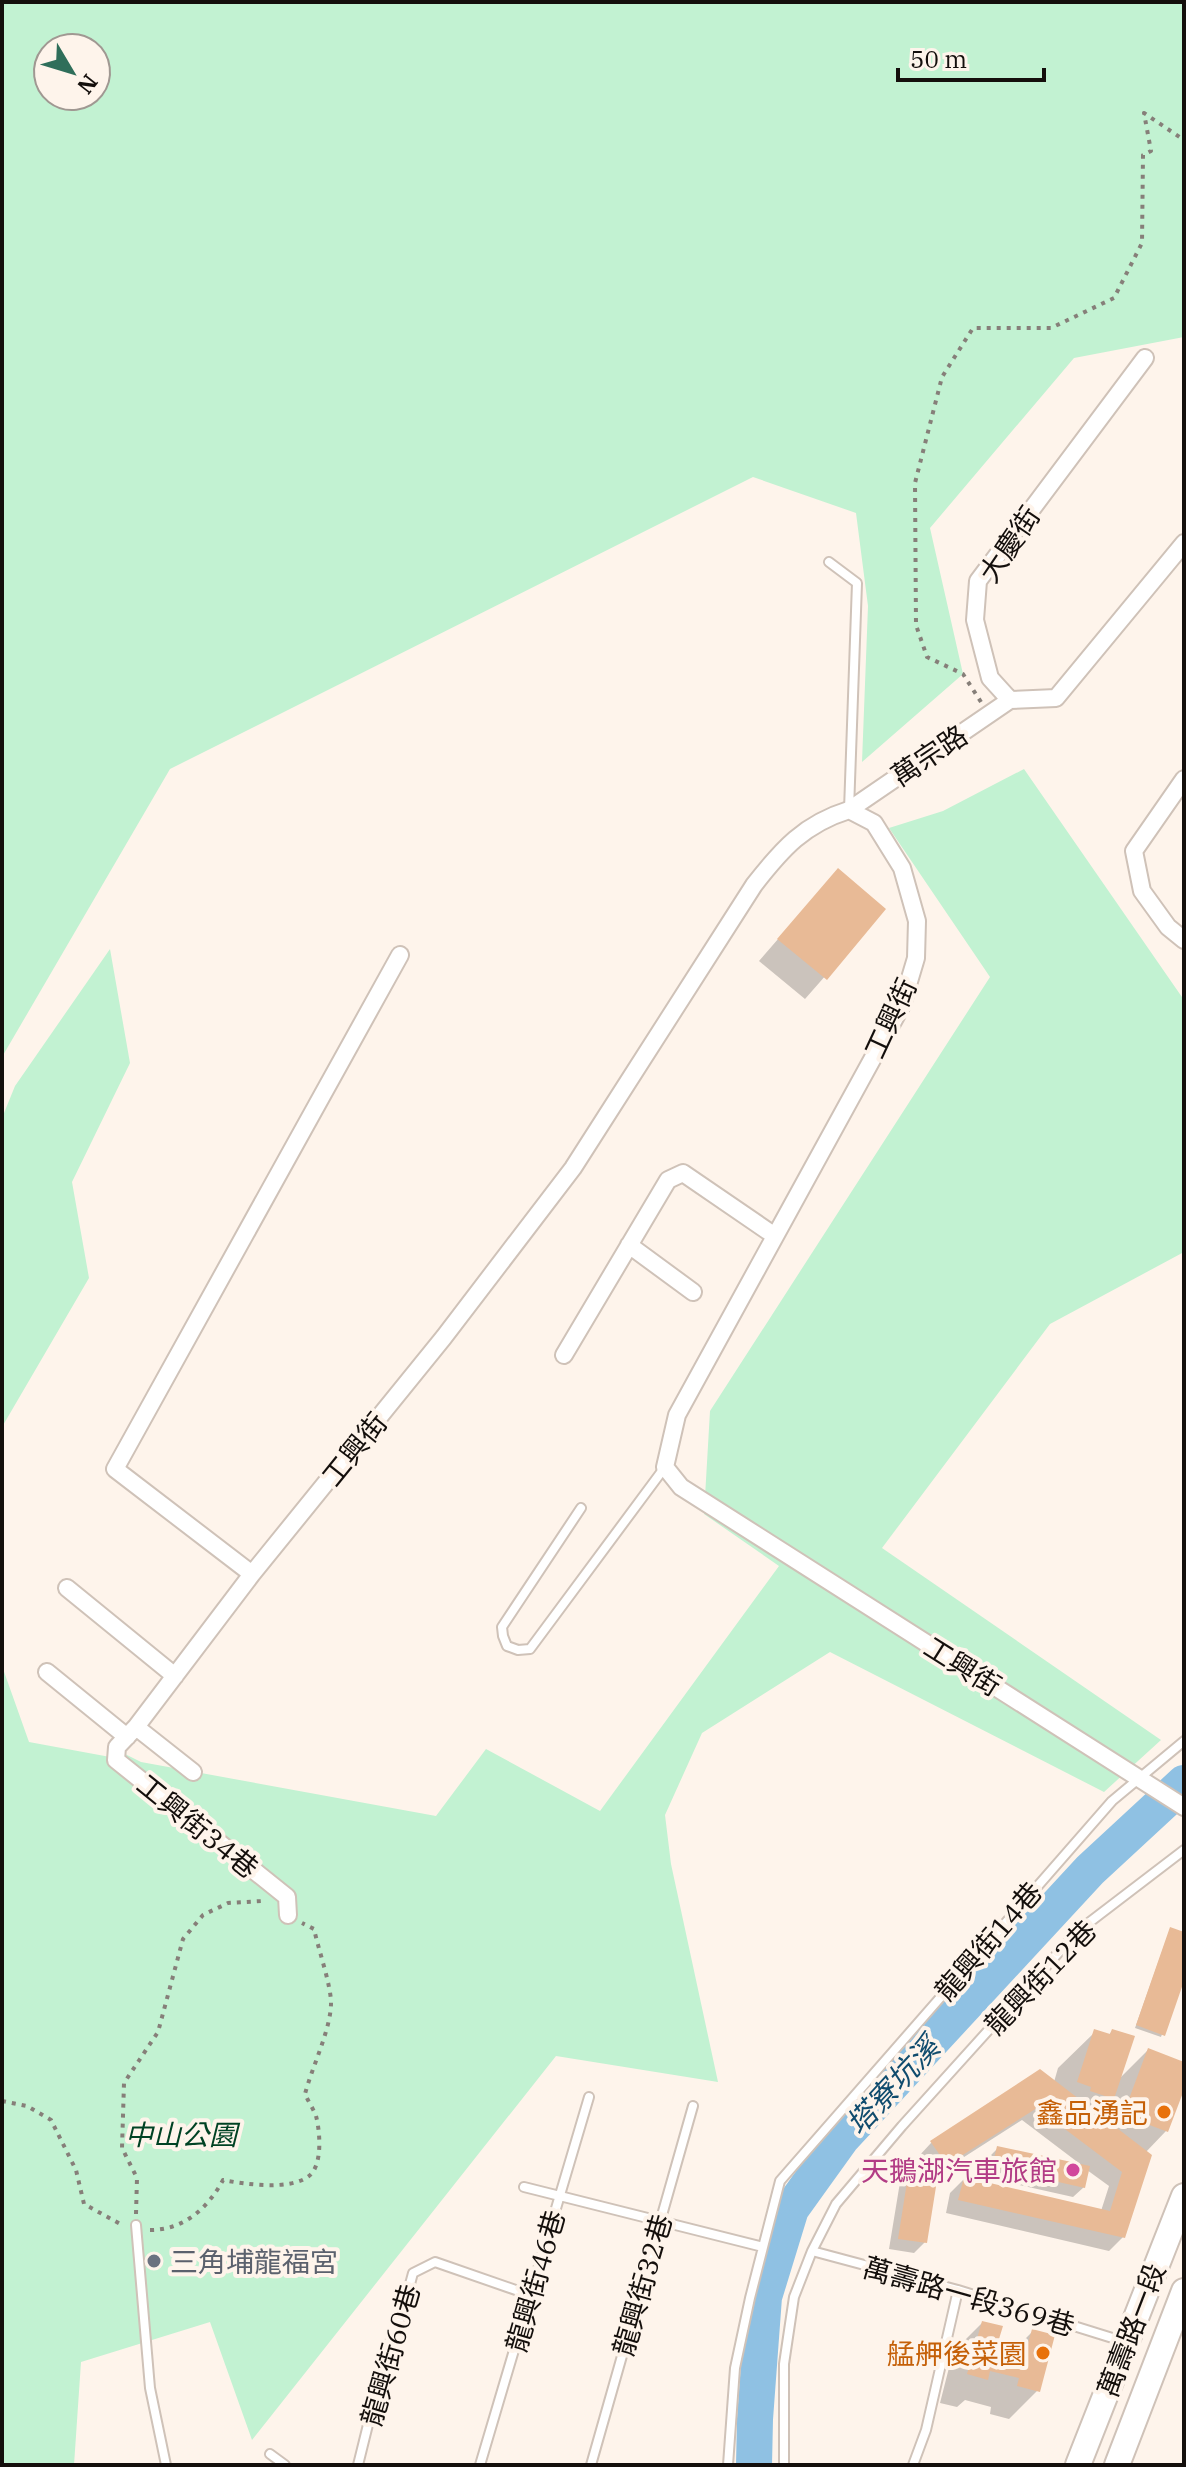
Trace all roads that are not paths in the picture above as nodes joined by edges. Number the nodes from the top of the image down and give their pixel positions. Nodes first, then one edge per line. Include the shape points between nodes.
1 (1145, 358) dead end
2 (1184, 543) edge
3 (829, 562) dead end
4 (1010, 700) junction
5 (1184, 779) edge
6 (849, 810) junction
7 (1184, 940) edge
8 (400, 955) dead end
9 (775, 1236) junction
10 (629, 1245) junction
11 (693, 1292) dead end
12 (564, 1355) dead end
13 (665, 1467) junction
14 (581, 1508) dead end
15 (252, 1574) junction
16 (67, 1588) dead end
17 (47, 1672) dead end
18 (175, 1676) junction
19 (132, 1732) junction
20 (1184, 1741) edge
21 (193, 1772) dead end
22 (1139, 1778) junction
23 (1184, 1807) edge
24 (1184, 1850) edge
25 (288, 1915) road end
26 (589, 2097) dead end
27 (693, 2106) dead end
28 (524, 2187) dead end
29 (560, 2196) junction
30 (1184, 2196) edge
31 (660, 2221) junction
32 (136, 2228) road end
33 (763, 2247) junction
34 (812, 2251) junction
35 (958, 2290) junction
36 (1184, 2291) edge
37 (530, 2295) junction
38 (1126, 2342) junction
39 (270, 2454) dead end
40 (166, 2465) edge
41 (285, 2465) edge
42 (358, 2465) edge
43 (480, 2465) edge
44 (591, 2465) edge
45 (728, 2465) edge
46 (784, 2465) edge
47 (913, 2465) edge
48 (1078, 2465) edge
49 (1117, 2465) edge

1 - 4 street, 大慶街 via 978,581 975,620 990,678
2 - 4 street via 1056,698
3 - 6 lane via 857,583
4 - 6 street, 萬宗路
5 - 7 street via 1134,851 1142,891
6 - 9 street, 工興街 via 874,823 902,868 917,921 916,958 902,1005
6 - 15 street, 工興街 via 821,819 783,848 754,885 573,1168
8 - 15 street via 115,1469
9 - 10 street via 683,1173 668,1180
9 - 13 street, 工興街 via 677,1415
10 - 11 street
10 - 12 street
13 - 14 lane via 530,1649 507,1646 502,1627
13 - 22 street, 工興街 via 681,1487
15 - 18 street, 工興街
16 - 18 street
17 - 19 street
18 - 19 street, 工興街
19 - 21 street
19 - 25 street, 工興街34巷 via 117,1747 116,1760 287,1897
20 - 22 lane, 龍興街14巷
22 - 23 street, 工興街
22 - 33 lane, 龍興街14巷 via 1101,1813 780,2181
24 - 34 lane, 龍興街12巷 via 1078,1931 836,2204
26 - 29 lane, 龍興街46巷
27 - 31 lane, 龍興街32巷
28 - 29 lane
29 - 31 lane
29 - 37 lane, 龍興街46巷
30 - 38 main road, 萬壽路一段
31 - 33 lane
31 - 44 lane, 龍興街32巷
32 - 40 lane via 150,2388
33 - 45 lane, 龍興街14巷 via 735,2368
34 - 35 lane, 萬壽路一段369巷
34 - 46 lane, 龍興街12巷 via 794,2297 784,2364
35 - 38 lane, 萬壽路一段369巷
35 - 47 lane
36 - 49 main road, 萬壽路一段
37 - 42 lane, 龍興街60巷 via 435,2262 413,2273 386,2352
37 - 43 lane, 龍興街46巷
38 - 48 main road, 萬壽路一段
39 - 41 lane

